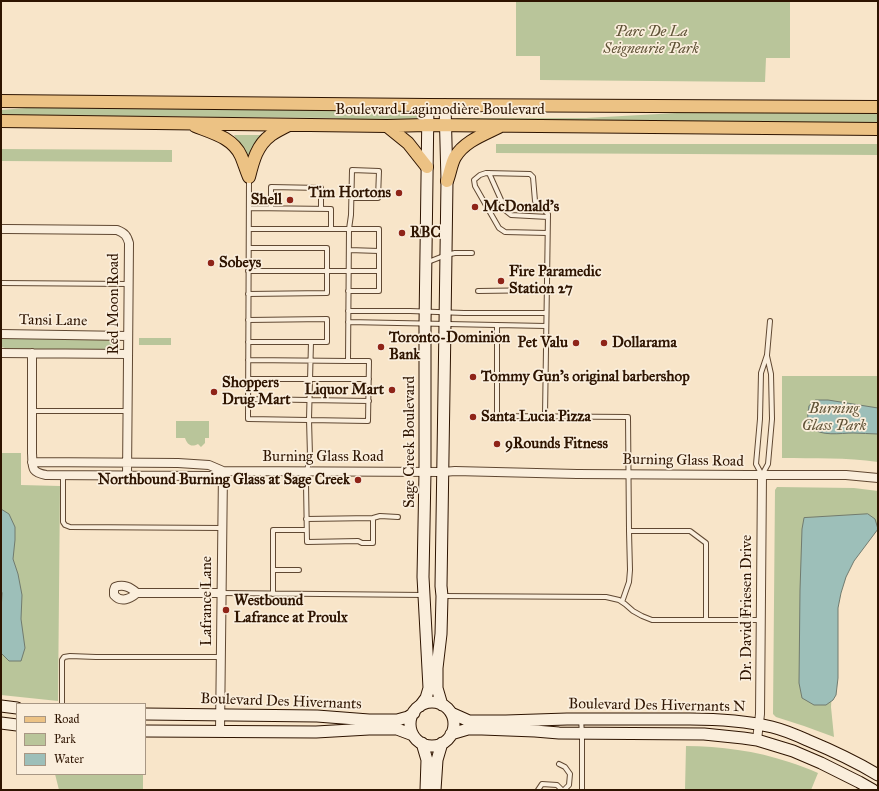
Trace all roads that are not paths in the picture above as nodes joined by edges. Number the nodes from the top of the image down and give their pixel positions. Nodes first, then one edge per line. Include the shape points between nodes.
1 (1, 101) edge
2 (428, 105) junction
3 (445, 105) junction
4 (878, 107) edge
5 (1, 121) edge
6 (189, 123) junction
7 (290, 124) junction
8 (427, 125) junction
9 (387, 126) junction
10 (445, 126) junction
11 (502, 126) junction
12 (878, 129) edge
13 (427, 167) junction
14 (489, 173) junction
15 (249, 177) junction
16 (447, 181) junction
17 (352, 198) junction
18 (249, 208) junction
19 (271, 208) junction
20 (321, 208) junction
21 (548, 217) junction
22 (1, 229) edge
23 (330, 229) junction
24 (349, 229) junction
25 (249, 230) junction
26 (547, 232) junction
27 (249, 248) junction
28 (349, 250) junction
29 (379, 251) junction
30 (472, 253) dead end
31 (446, 255) junction
32 (426, 263) junction
33 (248, 271) junction
34 (327, 271) junction
35 (348, 272) junction
36 (379, 272) junction
37 (1, 283) edge
38 (129, 284) junction
39 (546, 290) junction
40 (348, 291) junction
41 (478, 291) dead end
42 (248, 294) junction
43 (348, 311) junction
44 (426, 312) junction
45 (446, 312) junction
46 (546, 313) junction
47 (248, 320) junction
48 (770, 321) dead end
49 (348, 322) junction
50 (425, 324) junction
51 (446, 324) junction
52 (497, 325) junction
53 (546, 326) junction
54 (1, 334) edge
55 (128, 336) junction
56 (248, 342) junction
57 (311, 342) junction
58 (1, 353) edge
59 (32, 353) junction
60 (128, 354) junction
61 (767, 356) junction
62 (248, 360) junction
63 (310, 360) junction
64 (348, 360) junction
65 (248, 379) junction
66 (310, 379) junction
67 (369, 380) junction
68 (248, 399) junction
69 (309, 400) junction
70 (368, 401) junction
71 (32, 411) junction
72 (128, 411) junction
73 (545, 416) junction
74 (309, 420) junction
75 (32, 462) junction
76 (127, 462) junction
77 (223, 471) junction
78 (307, 471) junction
79 (425, 472) junction
80 (443, 472) junction
81 (630, 474) junction
82 (63, 475) junction
83 (762, 475) junction
84 (127, 476) junction
85 (878, 478) edge
86 (398, 517) dead end
87 (373, 518) junction
88 (306, 519) junction
89 (222, 528) junction
90 (306, 530) junction
91 (629, 531) junction
92 (273, 570) junction
93 (299, 570) dead end
94 (137, 593) dead end
95 (221, 593) junction
96 (273, 594) junction
97 (424, 594) junction
98 (442, 596) junction
99 (622, 602) junction
100 (706, 620) junction
101 (761, 620) junction
102 (221, 657) junction
103 (62, 703) edge
104 (442, 705) junction
105 (1, 706) edge
106 (16, 708) edge
107 (417, 709) junction
108 (451, 713) junction
109 (146, 714) edge
110 (221, 716) junction
111 (581, 719) junction
112 (1, 723) edge
113 (16, 725) edge
114 (758, 725) junction
115 (146, 731) edge
116 (220, 731) junction
117 (451, 734) junction
118 (582, 734) junction
119 (413, 735) junction
120 (757, 740) junction
121 (422, 743) junction
122 (442, 744) junction
123 (559, 764) dead end
124 (878, 775) edge
125 (874, 789) edge
126 (426, 790) edge
127 (435, 790) edge
128 (538, 790) edge
129 (563, 790) edge
130 (582, 790) edge

1 - 2 main road, Boulevard Lagimodière Boulevard
2 - 3 main road, Boulevard Lagimodière Boulevard
2 - 8 street, Sage Creek Boulevard
3 - 4 main road, Boulevard Lagimodière Boulevard
3 - 10 street
5 - 6 main road, Boulevard Lagimodière Boulevard
6 - 7 main road, Boulevard Lagimodière Boulevard
6 - 15 main road via 232,143 241,155
7 - 9 main road, Boulevard Lagimodière Boulevard
7 - 15 main road via 271,135 261,145
8 - 9 main road, Boulevard Lagimodière Boulevard
8 - 10 main road, Boulevard Lagimodière Boulevard
8 - 13 street, Sage Creek Boulevard
9 - 13 main road via 408,142
10 - 11 main road, Boulevard Lagimodière Boulevard
10 - 16 street
11 - 12 main road, Boulevard Lagimodière Boulevard
11 - 16 main road via 465,145 455,158
13 - 32 street, Sage Creek Boulevard
14 - 21 lane via 506,211 511,216
14 - 21 lane via 530,174 533,177 535,201
14 - 26 lane via 474,180 498,228 505,232
15 - 18 lane
16 - 31 street
17 - 17 lane via 352,170 379,171 378,198
17 - 24 lane
18 - 19 lane
18 - 25 lane
19 - 20 lane
19 - 20 lane via 271,187 321,188
20 - 23 lane via 331,209
21 - 26 lane
22 - 38 street, Red Moon Road via 124,232 129,243
23 - 24 lane
23 - 25 lane
24 - 28 lane
24 - 29 lane via 379,229
25 - 27 lane
26 - 39 lane
27 - 33 lane
27 - 34 lane via 327,248
28 - 29 lane
28 - 35 lane
29 - 36 lane
30 - 31 lane
31 - 32 lane
31 - 45 street
32 - 44 street, Sage Creek Boulevard
33 - 34 lane
33 - 42 lane
34 - 35 lane
34 - 42 lane via 327,293
35 - 36 lane
35 - 40 lane
36 - 40 lane via 379,291
37 - 38 lane
38 - 55 street, Red Moon Road
39 - 41 lane
39 - 46 lane
40 - 43 lane
42 - 47 lane
43 - 44 lane
43 - 49 lane
44 - 45 lane
44 - 50 street, Sage Creek Boulevard
45 - 46 lane
45 - 51 street
46 - 53 lane
47 - 56 lane
47 - 57 lane via 327,319 327,342
48 - 61 lane
49 - 50 lane
49 - 64 lane
50 - 51 lane
50 - 79 street, Sage Creek Boulevard
51 - 52 lane
51 - 80 street
52 - 53 lane
52 - 73 lane via 496,416
53 - 73 lane
54 - 55 street, Tansi Lane
55 - 60 street, Red Moon Road
56 - 57 lane
56 - 62 lane
57 - 63 lane
58 - 59 street
59 - 60 street
59 - 71 street
60 - 72 street, Red Moon Road
61 - 83 lane via 771,374 772,419 768,464
61 - 83 lane via 761,373 756,464
62 - 63 lane
62 - 65 lane
63 - 64 lane
63 - 66 lane
64 - 67 lane via 369,361
65 - 66 lane
65 - 68 lane
66 - 67 lane
66 - 69 lane
67 - 70 lane
68 - 69 lane
68 - 74 lane via 248,419
69 - 70 lane
69 - 74 lane
70 - 74 lane via 368,421
71 - 72 lane
71 - 75 street
72 - 76 street, Red Moon Road
73 - 81 lane via 628,417
74 - 78 lane via 310,456
75 - 76 street, Burning Glass Road
75 - 82 street, Burning Glass Road via 34,470 39,474
76 - 77 street, Burning Glass Road via 178,463 209,466
76 - 84 street, Red Moon Road
77 - 78 street, Burning Glass Road
77 - 84 street, Burning Glass Road via 212,476
77 - 89 street, Lafrance Lane
78 - 79 street, Burning Glass Road
78 - 88 lane
79 - 80 street, Burning Glass Road
79 - 97 street, Sage Creek Boulevard
80 - 81 street, Burning Glass Road
80 - 98 street
81 - 83 street, Burning Glass Road
81 - 91 lane
82 - 84 street, Burning Glass Road
82 - 89 lane via 63,522 70,527
83 - 85 street, Burning Glass Road via 846,475
83 - 101 street, Dr. David Friesen Drive
86 - 87 lane
87 - 88 lane
87 - 90 lane via 373,543 307,542
88 - 90 lane
89 - 95 street, Lafrance Lane
90 - 92 lane via 273,530
91 - 99 lane via 629,582
91 - 100 lane via 690,531 706,543
92 - 93 lane
92 - 96 lane
94 - 95 street
95 - 96 lane
95 - 102 street, Lafrance Lane
96 - 97 lane
97 - 107 street, Sage Creek Boulevard via 429,688 426,698
98 - 99 lane via 606,597
98 - 104 street via 437,688
99 - 100 lane via 633,611 652,620
100 - 101 lane
101 - 114 street, Dr. David Friesen Drive
102 - 103 lane via 64,657
102 - 110 street, Lafrance Lane
104 - 107 street via 433,702
104 - 108 street
105 - 106 street
107 - 110 street, Boulevard Des Hivernants via 408,717 397,720 317,716
107 - 119 street via 412,717
108 - 111 street, Boulevard Des Hivernants N via 468,721
108 - 117 street via 454,726
109 - 110 street, Boulevard Des Hivernants
110 - 116 street, Lafrance Lane
111 - 114 street, Boulevard Des Hivernants N via 708,719
111 - 118 lane
112 - 113 street
114 - 120 street, Dr. David Friesen Drive
114 - 124 street, Boulevard Des Hivernants N via 798,736
115 - 116 street, Boulevard Des Hivernants
116 - 119 street, Boulevard Des Hivernants via 316,732 397,729
117 - 118 street, Boulevard Des Hivernants N via 468,729
117 - 122 street
118 - 120 street, Boulevard Des Hivernants N via 704,734
118 - 130 lane
119 - 121 street
120 - 125 street, Boulevard Des Hivernants N via 793,751
121 - 122 street via 430,746
121 - 126 street via 427,760
122 - 127 street via 437,760
123 - 129 lane via 570,774 569,784
128 - 129 lane via 542,784 557,785

